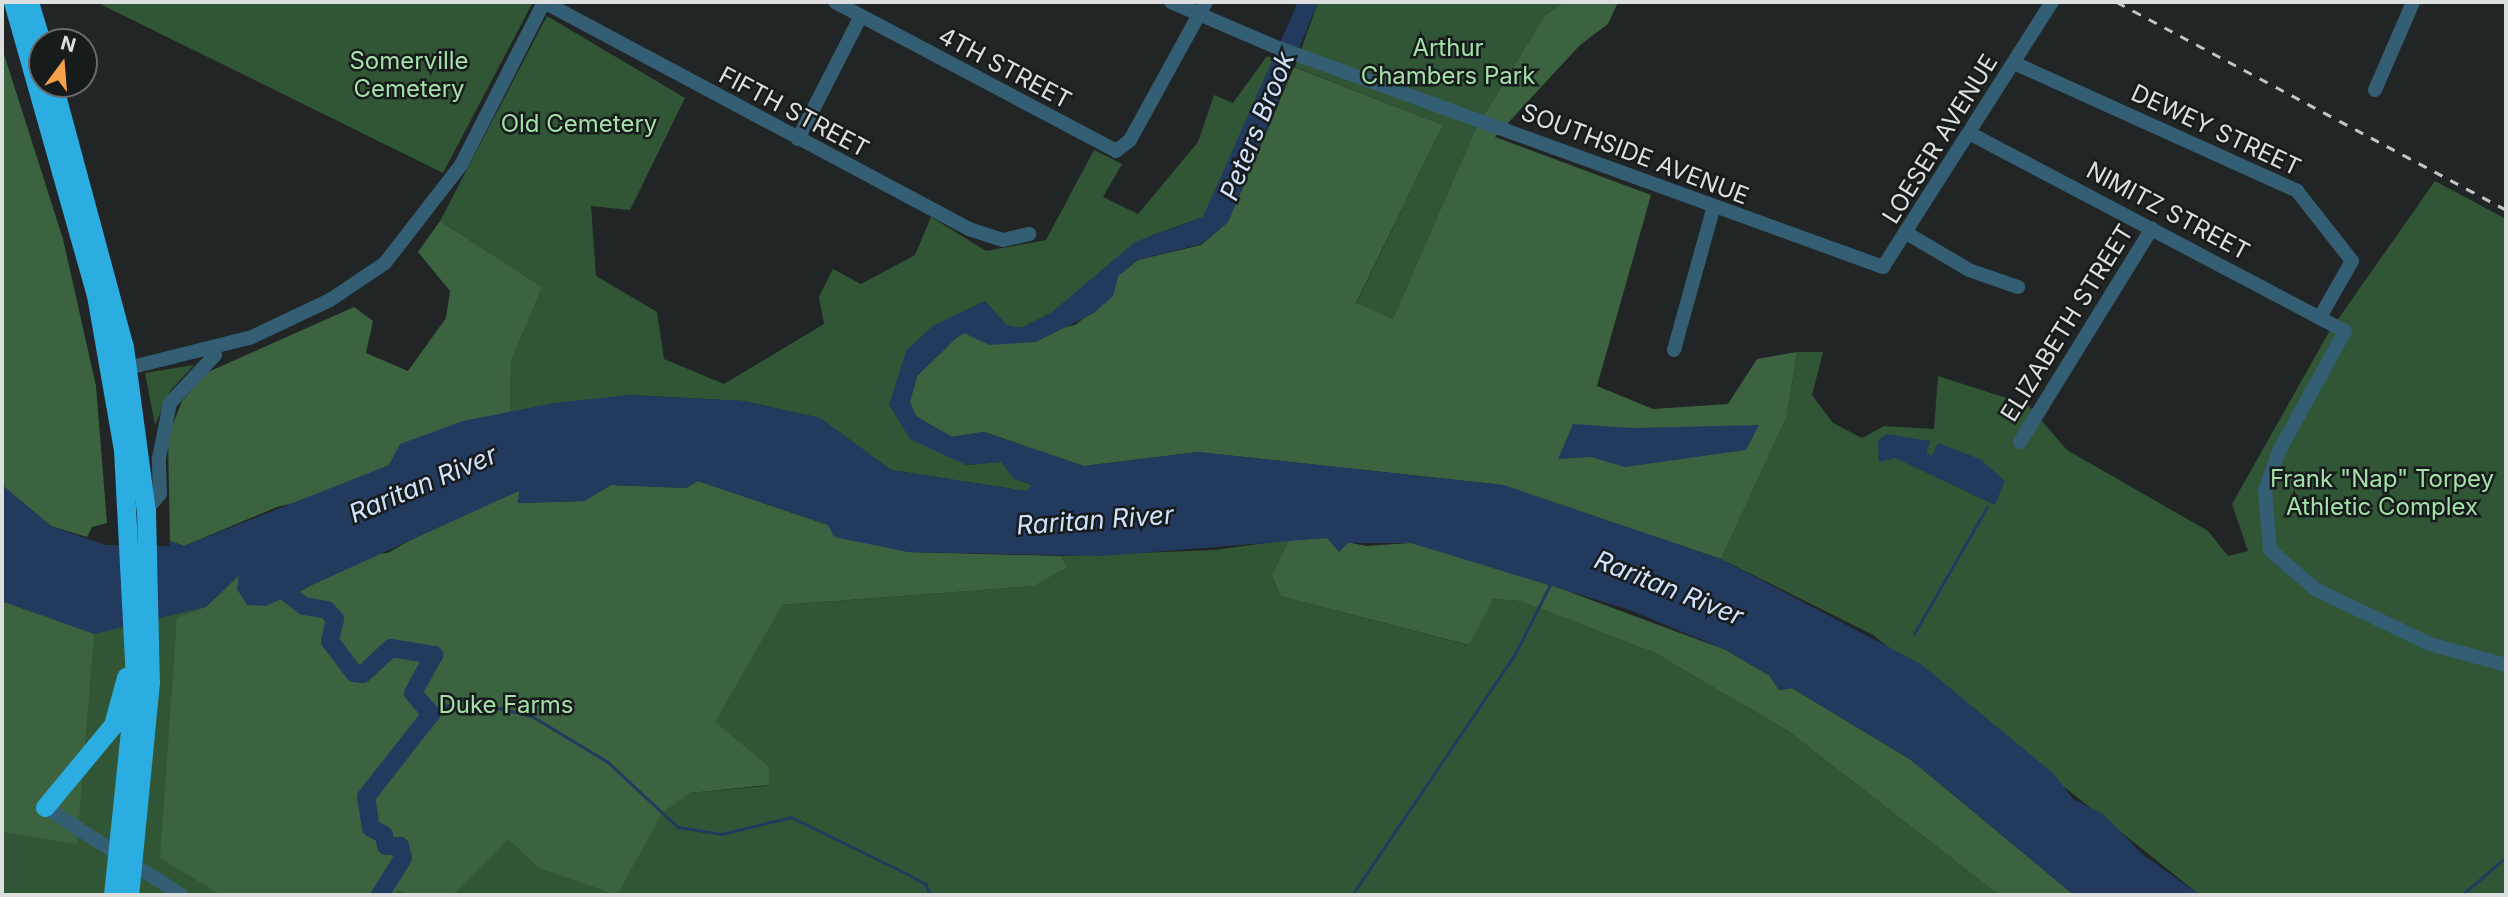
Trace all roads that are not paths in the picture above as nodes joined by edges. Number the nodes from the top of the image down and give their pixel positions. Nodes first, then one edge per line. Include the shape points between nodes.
1 (13, 2) edge
2 (29, 2) edge
3 (544, 2) edge
4 (835, 2) edge
5 (1171, 2) edge
6 (1206, 2) edge
7 (2052, 2) edge
8 (2413, 2) edge
9 (861, 16) junction
10 (1198, 16) junction
11 (37, 28) edge
12 (2014, 63) junction
13 (2375, 90) dead end
14 (56, 98) edge
15 (1969, 133) junction
16 (798, 139) junction
17 (1713, 209) junction
18 (2152, 228) junction
19 (1029, 234) dead end
20 (1908, 234) junction
21 (1848, 258) joint
22 (2018, 287) dead end
23 (2320, 317) junction
24 (224, 348) junction
25 (1674, 350) dead end
26 (120, 370) junction
27 (2020, 442) dead end
28 (138, 511) junction
29 (2506, 665) edge
30 (137, 682) junction
31 (45, 807) joint
32 (127, 860) junction
33 (113, 895) edge
34 (129, 895) edge
35 (181, 895) edge

1 - 26 highway
2 - 11 highway
3 - 16 street, FIFTH STREET
3 - 24 street via 461,165 407,242 330,300
4 - 9 street, 4TH STREET
5 - 10 street, SOUTHSIDE AVENUE
6 - 10 street
7 - 12 street, LOESER AVENUE
8 - 13 street
9 - 10 street, 4TH STREET via 1116,151 1130,140
9 - 16 street
10 - 17 street, SOUTHSIDE AVENUE
12 - 15 street, LOESER AVENUE
12 - 23 street, DEWEY STREET via 2297,191 2352,261
14 - 26 highway
15 - 18 street, NIMITZ STREET
15 - 20 street, LOESER AVENUE
16 - 19 street, FIFTH STREET via 969,229 1003,240
17 - 21 street, SOUTHSIDE AVENUE
17 - 25 street
18 - 23 street, NIMITZ STREET
18 - 27 street, ELIZABETH STREET
20 - 21 street, LOESER AVENUE via 1882,267
20 - 22 street via 1969,270
23 - 29 street, NIMITZ STREET via 2345,331 2265,490 2270,550 2315,589 2430,644
24 - 26 street
24 - 28 street via 190,375 170,403 159,458 160,494
26 - 28 highway
28 - 30 highway
28 - 30 highway
30 - 31 highway via 113,725
30 - 32 highway
31 - 32 street
32 - 33 highway
32 - 34 highway
32 - 35 street

